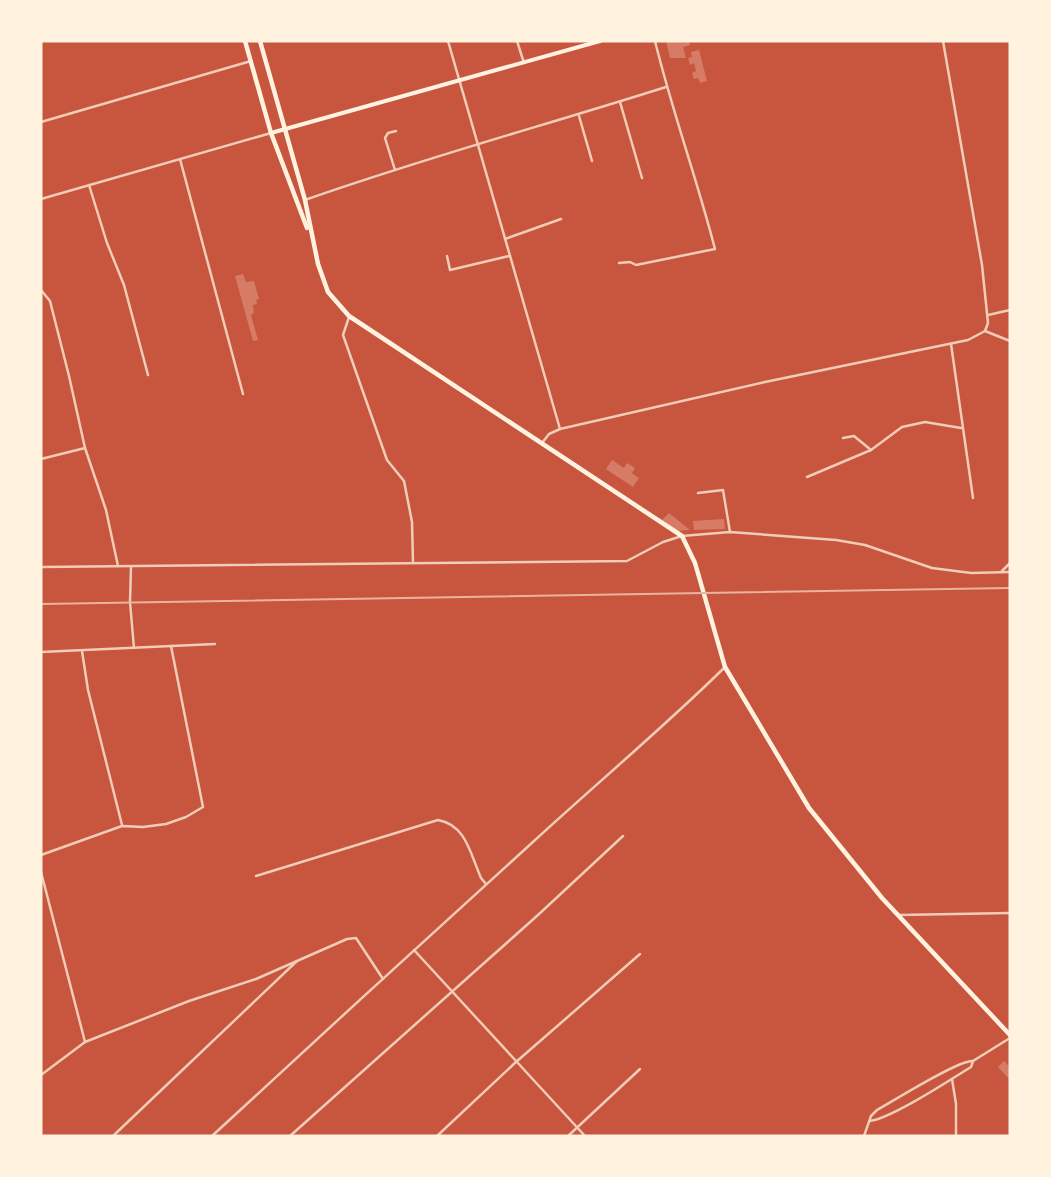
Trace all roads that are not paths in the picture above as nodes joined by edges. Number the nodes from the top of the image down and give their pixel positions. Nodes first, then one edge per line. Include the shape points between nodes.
1 (245, 41) edge
2 (260, 41) edge
3 (448, 41) edge
4 (517, 41) edge
5 (600, 41) edge
6 (655, 41) edge
7 (943, 41) edge
8 (584, 43) edge
9 (252, 61) junction
10 (524, 63) junction
11 (460, 81) junction
12 (666, 87) junction
13 (620, 102) junction
14 (578, 116) junction
15 (41, 122) edge
16 (286, 129) junction
17 (396, 131) dead end
18 (271, 133) junction
19 (478, 144) junction
20 (180, 160) junction
21 (592, 161) dead end
22 (394, 170) junction
23 (642, 178) dead end
24 (89, 185) junction
25 (41, 198) edge
26 (305, 200) junction
27 (561, 219) dead end
28 (311, 236) junction
29 (504, 239) junction
30 (448, 256) dead end
31 (509, 256) junction
32 (619, 263) dead end
33 (41, 290) edge
34 (1010, 310) edge
35 (988, 315) junction
36 (349, 316) junction
37 (985, 331) junction
38 (1010, 341) edge
39 (951, 344) junction
40 (148, 375) dead end
41 (243, 394) dead end
42 (961, 428) junction
43 (560, 429) junction
44 (843, 438) dead end
45 (542, 443) junction
46 (85, 448) junction
47 (871, 450) junction
48 (41, 459) edge
49 (807, 477) dead end
50 (698, 493) dead end
51 (972, 498) dead end
52 (730, 532) junction
53 (682, 536) junction
54 (413, 563) junction
55 (1010, 563) edge
56 (118, 566) junction
57 (131, 566) junction
58 (41, 567) edge
59 (1000, 572) junction
60 (1010, 572) edge
61 (215, 644) dead end
62 (171, 646) junction
63 (134, 648) junction
64 (82, 651) junction
65 (41, 652) edge
66 (725, 667) junction
67 (122, 826) junction
68 (623, 836) dead end
69 (41, 855) edge
70 (41, 872) edge
71 (256, 876) dead end
72 (486, 884) junction
73 (1010, 913) edge
74 (898, 915) junction
75 (414, 950) junction
76 (640, 954) dead end
77 (300, 958) junction
78 (382, 979) junction
79 (451, 991) junction
80 (1010, 1036) edge
81 (85, 1042) junction
82 (973, 1061) junction
83 (516, 1062) junction
84 (640, 1069) dead end
85 (41, 1075) edge
86 (952, 1079) junction
87 (870, 1121) junction
88 (578, 1127) junction
89 (113, 1136) edge
90 (212, 1136) edge
91 (290, 1136) edge
92 (437, 1136) edge
93 (568, 1136) edge
94 (585, 1136) edge
95 (864, 1136) edge
96 (956, 1136) edge

1 - 9 main road
2 - 16 main road
3 - 11 street
4 - 10 street
5 - 8 main road
6 - 12 street
7 - 35 street
8 - 10 main road
9 - 15 street
9 - 18 main road
10 - 11 main road
11 - 16 main road
11 - 19 street
12 - 13 street
12 - 32 street via 688,151 715,249 636,265
13 - 14 street
13 - 23 street
14 - 19 street
14 - 21 street
16 - 18 main road
16 - 26 main road
17 - 22 street via 388,133 385,138
18 - 20 street
18 - 28 main road
19 - 22 street
19 - 29 street
20 - 24 street
20 - 41 street
22 - 26 street
24 - 25 street
24 - 40 street via 124,285
26 - 28 main road
27 - 29 street
28 - 36 main road via 328,292
29 - 31 street
30 - 31 street via 450,270
31 - 43 street
33 - 46 street via 50,301
34 - 35 street
35 - 37 street
36 - 45 main road
36 - 54 street via 343,335 387,460 404,481 412,522
37 - 38 street
37 - 39 street via 977,338
39 - 42 street
39 - 43 street
42 - 47 street via 925,422 902,426
42 - 51 street
43 - 45 street
44 - 47 street via 854,436
45 - 53 main road
46 - 48 street
46 - 56 street via 106,510
47 - 49 street
50 - 52 street via 723,490
52 - 53 street
52 - 59 street via 836,540 865,545 932,568 972,573
53 - 54 street via 627,561
53 - 66 main road via 695,563
54 - 57 street
55 - 59 street
56 - 57 street
56 - 58 street
57 - 63 street
59 - 60 street
61 - 62 street
62 - 63 street
62 - 67 street via 203,807 166,824
63 - 64 street
64 - 65 street
64 - 67 street via 88,690
66 - 72 street via 672,719
66 - 74 main road via 809,808
67 - 69 street
68 - 79 street
70 - 81 street
71 - 72 street via 438,820 451,822 460,830
72 - 75 street
73 - 74 street
74 - 80 main road
75 - 78 street
75 - 79 street
76 - 83 street
77 - 78 street via 356,938
77 - 81 street via 256,979 189,1001
77 - 89 street
78 - 90 street
79 - 83 street
79 - 91 street
80 - 82 street
81 - 85 street
82 - 86 street via 972,1067
82 - 87 street via 968,1060 877,1110
83 - 88 street
83 - 92 street
84 - 88 street
86 - 87 street
86 - 96 street
87 - 95 street
88 - 93 street
88 - 94 street

